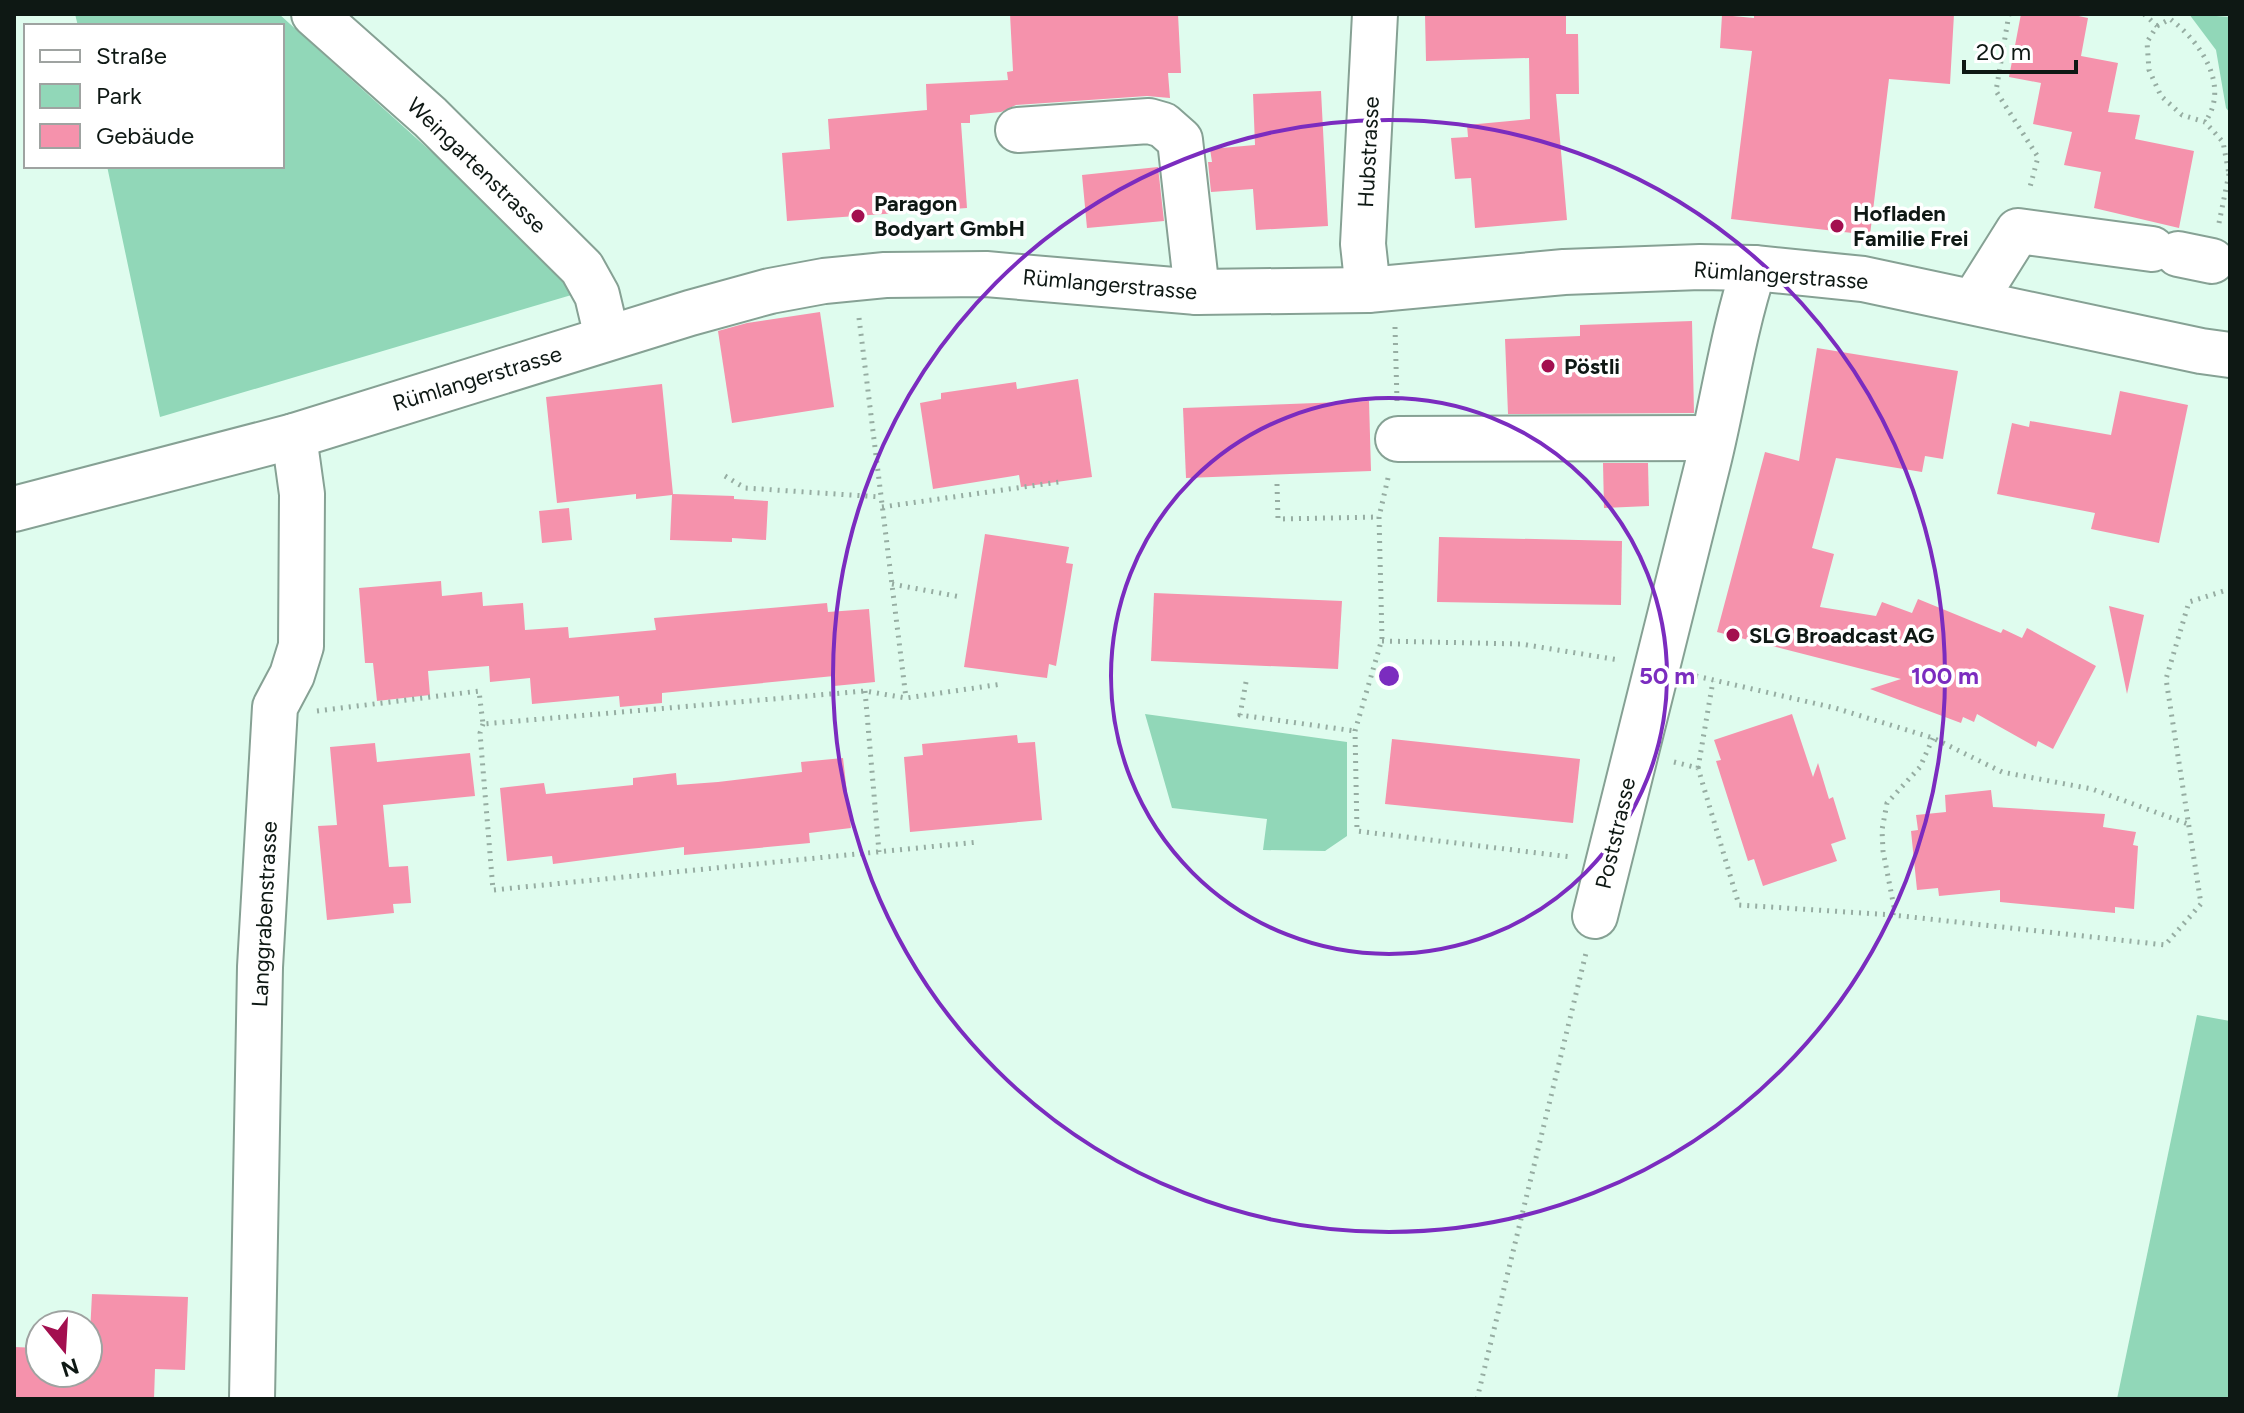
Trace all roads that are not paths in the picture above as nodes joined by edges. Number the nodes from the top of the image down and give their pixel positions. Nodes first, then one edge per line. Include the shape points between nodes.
1 (314, 14) edge
2 (1375, 14) edge
3 (1018, 130) dead end
4 (2181, 255) road end
5 (1754, 268) junction
6 (1368, 290) junction
7 (1197, 292) junction
8 (1974, 301) junction
9 (607, 337) junction
10 (2230, 355) edge
11 (294, 436) junction
12 (1398, 439) road end
13 (1711, 448) junction
14 (1566, 465) dead end
15 (14, 509) edge
16 (1595, 916) road end
17 (252, 1399) edge

1 - 9 street, Weingartenstrasse via 430,117 582,268 597,295
2 - 6 street, Hubstrasse via 1363,244
3 - 7 street via 1149,121 1180,140
4 - 8 street via 2018,231
5 - 6 street, Rümlangerstrasse via 1564,272
5 - 8 street, Rümlangerstrasse via 1863,279
5 - 13 street, Poststrasse
6 - 7 street, Rümlangerstrasse
7 - 9 street, Rümlangerstrasse via 986,274 885,275 770,291
8 - 10 street, Rümlangerstrasse
9 - 11 street, Rümlangerstrasse
11 - 15 street, Rümlangerstrasse
11 - 17 street, Langgrabenstrasse via 302,494 301,646 275,707 260,967
12 - 13 street
13 - 14 street
13 - 16 street, Poststrasse

